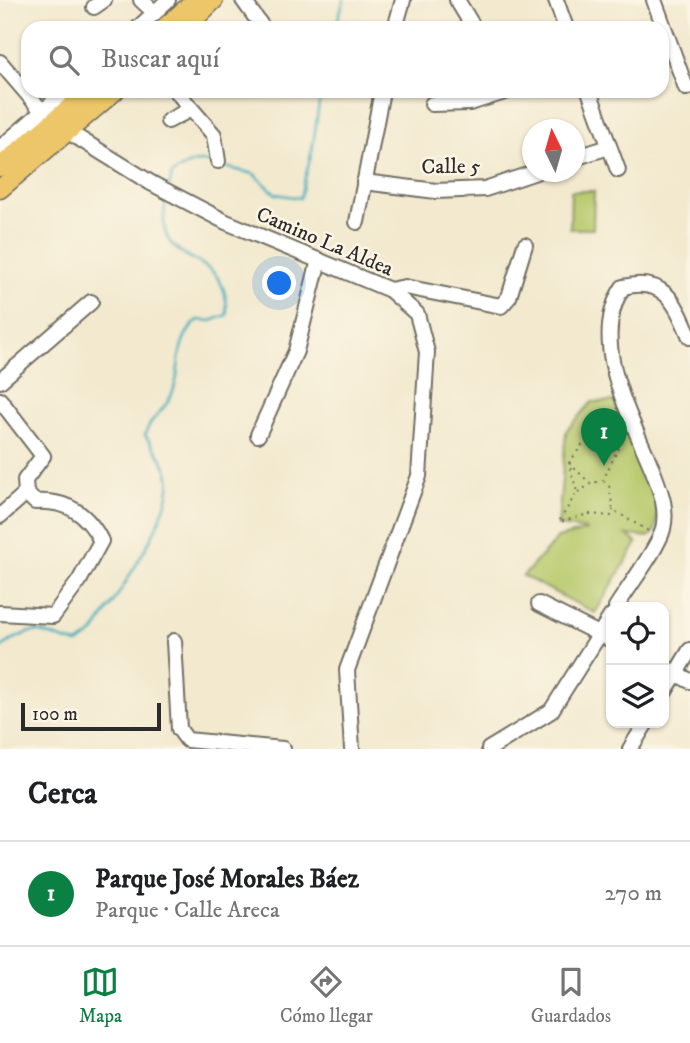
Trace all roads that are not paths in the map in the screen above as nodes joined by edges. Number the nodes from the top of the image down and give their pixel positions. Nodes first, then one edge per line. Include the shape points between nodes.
1 (141, 0) edge
2 (169, 0) edge
3 (196, 0) edge
4 (214, 0) edge
5 (243, 0) edge
6 (403, 0) edge
7 (457, 0) edge
8 (556, 0) edge
9 (654, 0) edge
10 (160, 21) edge
11 (192, 21) edge
12 (258, 21) edge
13 (397, 21) edge
14 (470, 21) edge
15 (564, 21) edge
16 (662, 21) edge
17 (669, 41) edge
18 (0, 62) edge
19 (21, 85) edge
20 (686, 88) dead end
21 (33, 98) edge
22 (63, 98) edge
23 (81, 98) edge
24 (101, 98) edge
25 (182, 98) edge
26 (382, 98) edge
27 (484, 98) edge
28 (592, 98) edge
29 (432, 104) dead end
30 (191, 109) junction
31 (54, 121) junction
32 (168, 121) dead end
33 (609, 147) junction
34 (0, 148) edge
35 (585, 155) edge
36 (218, 161) dead end
37 (0, 167) edge
38 (618, 170) dead end
39 (522, 177) edge
40 (365, 182) junction
41 (0, 189) edge
42 (357, 222) dead end
43 (524, 245) dead end
44 (319, 260) junction
45 (390, 290) junction
46 (91, 302) dead end
47 (690, 337) edge
48 (0, 381) edge
49 (0, 400) edge
50 (258, 435) dead end
51 (26, 493) junction
52 (0, 516) edge
53 (619, 602) edge
54 (539, 604) dead end
55 (0, 613) edge
56 (606, 638) edge
57 (174, 641) dead end
58 (690, 650) edge
59 (670, 670) edge
60 (690, 681) edge
61 (643, 728) edge
62 (284, 749) edge
63 (352, 749) edge
64 (489, 749) edge
65 (630, 749) edge

1 - 10 street
2 - 10 street
3 - 10 main road
4 - 11 main road
5 - 12 street
6 - 13 street
7 - 14 street
8 - 15 street
9 - 16 street
17 - 20 street
18 - 19 street, Camino La Aldea
21 - 31 street, Camino La Aldea
22 - 31 street
23 - 31 main road
24 - 31 main road
25 - 30 street
26 - 40 street
27 - 29 street
28 - 33 street
30 - 32 street
30 - 36 street via 214,135
31 - 34 street
31 - 37 main road
31 - 41 main road
31 - 44 street, Camino La Aldea via 151,183 226,222
33 - 35 street
33 - 38 street
39 - 40 street, Calle 5 via 485,189 436,191
40 - 42 street
43 - 45 street via 509,297 501,306 405,287
44 - 45 street, Camino La Aldea
44 - 50 street via 296,351
45 - 63 street, Camino La Aldea via 417,314 427,352 419,476 347,670
46 - 48 street
47 - 53 street via 674,300 660,290 634,285 623,287 617,296 610,332 612,364 664,502 663,530
49 - 51 street via 43,456 25,480
51 - 52 street
51 - 55 street via 35,502 58,501 73,509 94,526 101,541 53,616
54 - 56 street
56 - 64 street via 551,711
57 - 62 street via 179,729 187,740
58 - 59 street
59 - 60 street
61 - 65 street

